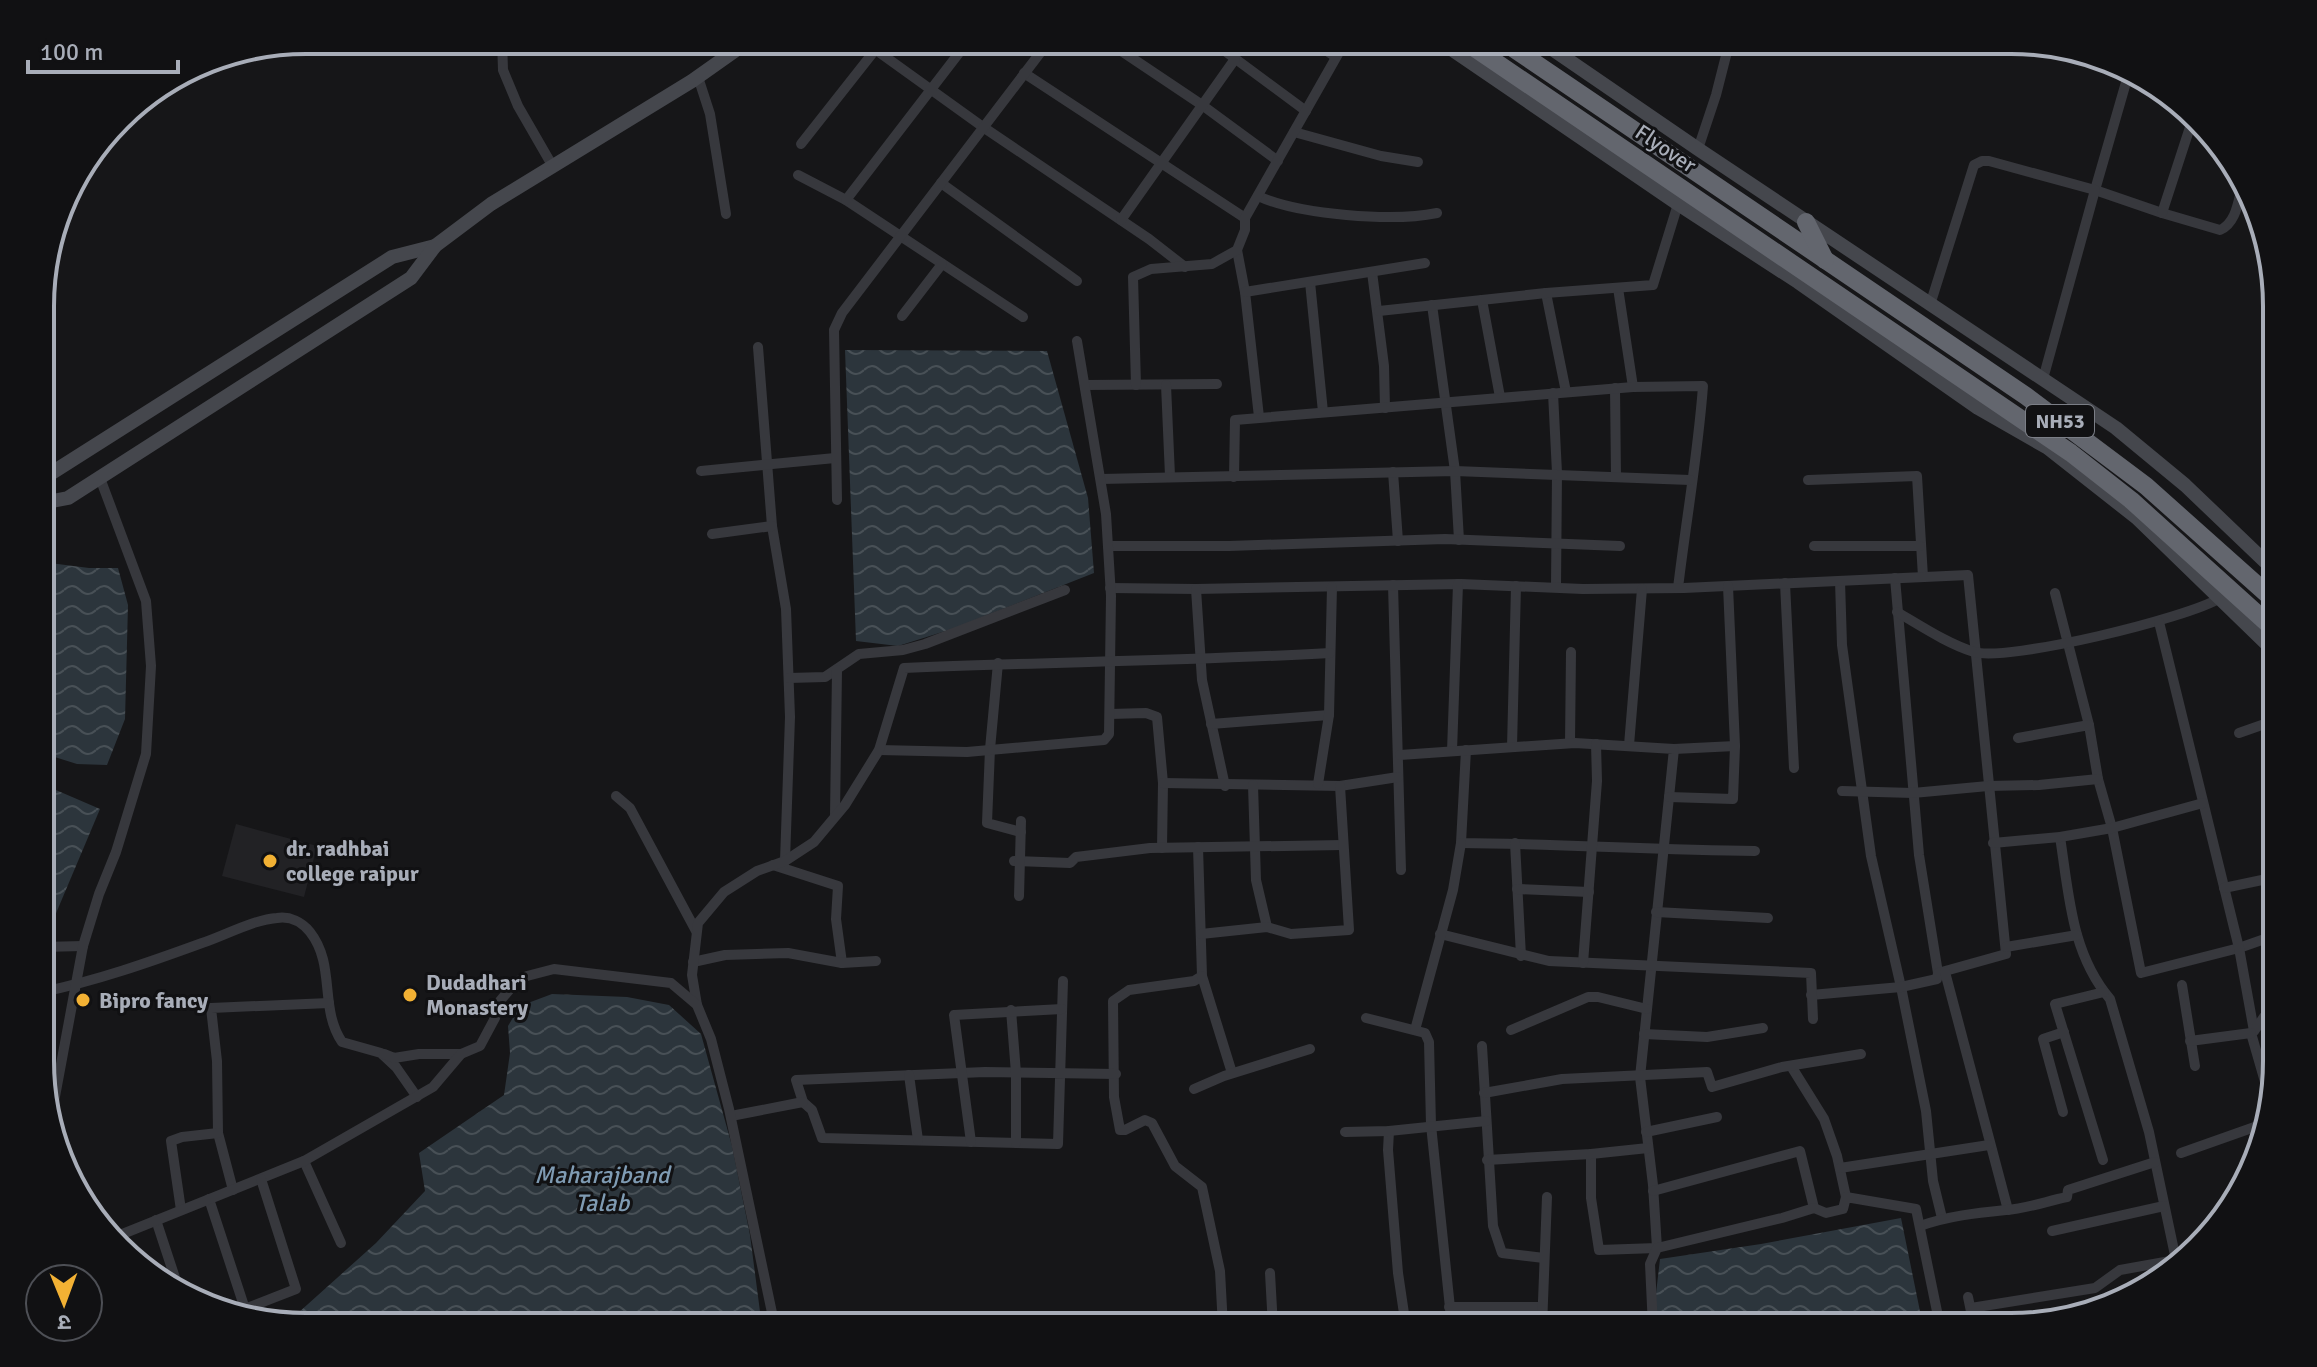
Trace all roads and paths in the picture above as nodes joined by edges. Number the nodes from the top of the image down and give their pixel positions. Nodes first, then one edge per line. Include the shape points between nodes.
1 (1229, 54) edge
2 (1332, 54) edge
3 (1338, 54) edge
4 (1459, 54) edge
5 (1484, 54) edge
6 (1522, 54) edge
7 (1560, 54) edge
8 (1726, 54) edge
9 (502, 55) edge
10 (729, 55) edge
11 (871, 55) edge
12 (882, 55) edge
13 (958, 55) edge
14 (1039, 55) edge
15 (1127, 55) edge
16 (1336, 57) junction
17 (1235, 59) junction
18 (1024, 73) junction
19 (698, 77) junction
20 (2126, 82) edge
21 (931, 90) junction
22 (1202, 105) junction
23 (1306, 111) junction
24 (983, 127) junction
25 (2190, 129) edge
26 (1294, 132) junction
27 (801, 144) dead end
28 (1698, 149) junction
29 (1278, 161) junction
30 (1418, 162) dead end
31 (1161, 163) junction
32 (552, 165) junction
33 (798, 175) dead end
34 (941, 183) junction
35 (2095, 190) junction
36 (1258, 196) junction
37 (2239, 198) edge
38 (846, 200) junction
39 (1678, 204) junction
40 (1437, 213) dead end
41 (2162, 213) junction
42 (726, 214) dead end
43 (1245, 218) junction
44 (1121, 220) junction
45 (1806, 222) junction
46 (901, 236) junction
47 (435, 246) junction
48 (1237, 250) junction
49 (1827, 262) junction
50 (1425, 263) dead end
51 (942, 264) junction
52 (1185, 267) junction
53 (1372, 272) junction
54 (1077, 281) dead end
55 (1310, 282) junction
56 (1618, 288) junction
57 (1245, 292) junction
58 (1546, 293) junction
59 (1816, 294) junction
60 (1843, 297) junction
61 (1482, 300) junction
62 (1432, 305) junction
63 (1930, 305) junction
64 (1379, 311) junction
65 (902, 316) dead end
66 (1023, 317) dead end
67 (1077, 341) dead end
68 (758, 347) dead end
69 (2043, 379) junction
70 (1217, 384) dead end
71 (1085, 385) junction
72 (1136, 385) junction
73 (1166, 385) junction
74 (1633, 387) junction
75 (1615, 388) junction
76 (1566, 392) junction
77 (1553, 393) junction
78 (1500, 397) junction
79 (1446, 403) junction
80 (1385, 408) junction
81 (1323, 412) junction
82 (1259, 417) junction
83 (835, 458) junction
84 (768, 465) junction
85 (701, 471) dead end
86 (1455, 471) junction
87 (1393, 472) junction
88 (1557, 473) junction
89 (54, 476) edge
90 (1170, 476) junction
91 (1234, 477) junction
92 (1616, 477) junction
93 (100, 478) junction
94 (1101, 479) junction
95 (1690, 480) junction
96 (1808, 480) dead end
97 (54, 487) edge
98 (68, 498) junction
99 (837, 500) dead end
100 (54, 501) edge
101 (772, 526) junction
102 (712, 534) dead end
103 (1459, 540) junction
104 (1398, 541) junction
105 (1557, 544) junction
106 (1108, 546) junction
107 (1620, 546) dead end
108 (1814, 546) dead end
109 (1920, 546) junction
110 (2262, 559) edge
111 (1923, 577) junction
112 (1895, 578) junction
113 (1840, 581) junction
114 (1785, 583) junction
115 (1458, 584) junction
116 (1393, 585) junction
117 (1516, 586) junction
118 (1728, 586) junction
119 (1332, 587) junction
120 (1556, 587) junction
121 (1110, 588) junction
122 (1678, 588) junction
123 (1196, 589) junction
124 (1642, 589) junction
125 (1065, 590) dead end
126 (2262, 590) edge
127 (2055, 593) dead end
128 (2220, 598) junction
129 (1897, 612) junction
130 (2262, 618) edge
131 (2159, 622) junction
132 (2262, 639) edge
133 (2067, 642) junction
134 (1571, 652) dead end
135 (1330, 653) junction
136 (1976, 653) junction
137 (1201, 660) junction
138 (1110, 662) junction
139 (998, 663) junction
140 (837, 670) junction
141 (789, 678) junction
142 (1110, 714) junction
143 (1329, 715) junction
144 (1211, 724) junction
145 (2089, 725) junction
146 (2262, 725) edge
147 (2239, 733) dead end
148 (2018, 738) dead end
149 (1570, 743) junction
150 (1596, 744) junction
151 (1629, 745) junction
152 (1735, 746) junction
153 (1512, 747) junction
154 (990, 749) junction
155 (1674, 749) junction
156 (879, 750) junction
157 (1466, 750) junction
158 (1452, 751) junction
159 (1400, 755) junction
160 (1794, 768) dead end
161 (1398, 777) junction
162 (2098, 779) junction
163 (1163, 783) junction
164 (1318, 784) junction
165 (1253, 785) junction
166 (1225, 786) junction
167 (1340, 786) junction
168 (1988, 786) junction
169 (1842, 791) dead end
170 (1862, 791) junction
171 (1913, 793) junction
172 (616, 796) dead end
173 (1669, 797) junction
174 (2203, 803) junction
175 (835, 816) junction
176 (2112, 828) junction
177 (2060, 837) junction
178 (1461, 843) junction
179 (1515, 843) junction
180 (1993, 843) junction
181 (1255, 845) junction
182 (1343, 845) junction
183 (1592, 845) junction
184 (1198, 847) junction
185 (1162, 848) junction
186 (1663, 851) junction
187 (1755, 851) dead end
188 (785, 861) junction
189 (1018, 861) junction
190 (773, 865) junction
191 (1401, 870) dead end
192 (2262, 880) dead end
193 (2224, 888) junction
194 (1517, 889) junction
195 (1589, 892) junction
196 (1019, 896) dead end
197 (1656, 912) junction
198 (1768, 918) dead end
199 (1267, 927) junction
200 (697, 933) junction
201 (1201, 934) junction
202 (1440, 934) junction
203 (2077, 935) junction
204 (2262, 940) edge
205 (83, 946) junction
206 (54, 947) edge
207 (2006, 947) junction
208 (2239, 948) junction
209 (1521, 956) junction
210 (876, 961) dead end
211 (693, 962) junction
212 (842, 963) junction
213 (1583, 963) junction
214 (1650, 966) junction
215 (1942, 972) junction
216 (692, 975) junction
217 (1202, 976) junction
218 (1063, 981) dead end
219 (671, 983) junction
220 (76, 985) junction
221 (2182, 985) dead end
222 (1901, 987) junction
223 (54, 990) edge
224 (2104, 992) junction
225 (1811, 995) junction
226 (329, 1003) junction
227 (697, 1005) junction
228 (1062, 1009) junction
229 (1647, 1009) junction
230 (1011, 1010) junction
231 (1366, 1018) dead end
232 (1813, 1019) dead end
233 (2262, 1020) edge
234 (1763, 1028) dead end
235 (1415, 1030) junction
236 (1511, 1030) dead end
237 (2064, 1032) junction
238 (2252, 1032) junction
239 (1644, 1034) junction
240 (2190, 1041) junction
241 (1482, 1046) dead end
242 (1310, 1049) dead end
243 (381, 1053) junction
244 (461, 1054) junction
245 (1861, 1054) dead end
246 (1791, 1066) junction
247 (2195, 1066) dead end
248 (2262, 1069) edge
249 (961, 1073) junction
250 (1016, 1073) junction
251 (1061, 1073) junction
252 (1232, 1073) junction
253 (1116, 1074) junction
254 (909, 1075) junction
255 (1640, 1077) junction
256 (1194, 1089) dead end
257 (56, 1092) edge
258 (1484, 1093) junction
259 (417, 1097) junction
260 (803, 1102) junction
261 (2063, 1112) dead end
262 (731, 1116) junction
263 (1717, 1117) dead end
264 (1486, 1121) junction
265 (1431, 1125) junction
266 (2254, 1127) edge
267 (1389, 1131) junction
268 (1345, 1132) dead end
269 (1646, 1132) junction
270 (218, 1133) junction
271 (918, 1140) junction
272 (971, 1142) junction
273 (1016, 1143) junction
274 (1989, 1145) junction
275 (1648, 1148) junction
276 (2181, 1153) dead end
277 (1591, 1154) junction
278 (1930, 1154) junction
279 (1487, 1160) junction
280 (2103, 1160) dead end
281 (304, 1161) junction
282 (2155, 1162) junction
283 (1840, 1168) junction
284 (261, 1179) junction
285 (233, 1190) junction
286 (1653, 1191) junction
287 (1547, 1197) dead end
288 (1846, 1197) junction
289 (209, 1199) junction
290 (2164, 1206) junction
291 (1814, 1208) junction
292 (181, 1210) junction
293 (2008, 1210) junction
294 (1942, 1218) junction
295 (156, 1220) junction
296 (1920, 1226) junction
297 (2052, 1231) dead end
298 (123, 1234) edge
299 (341, 1243) dead end
300 (1657, 1248) junction
301 (2174, 1252) edge
302 (1544, 1258) junction
303 (2162, 1263) edge
304 (1270, 1273) dead end
305 (174, 1275) edge
306 (242, 1304) edge
307 (253, 1307) edge
308 (1449, 1307) junction
309 (1542, 1307) junction
310 (1222, 1312) edge
311 (1272, 1312) edge
312 (1404, 1312) edge
313 (1450, 1312) edge
314 (1542, 1312) edge
315 (1652, 1312) edge
316 (1937, 1312) edge
317 (1972, 1312) edge
318 (772, 1313) edge

1 - 17 street
2 - 16 street
3 - 16 street
4 - 39 street
5 - 60 highway, Flyover / NH53
6 - 49 highway, Flyover / NH53
7 - 28 street
8 - 28 street
9 - 32 street via 518,106
10 - 19 street
11 - 27 street
12 - 21 street
13 - 21 street
14 - 18 street
15 - 22 street
16 - 23 street
17 - 22 street
17 - 23 street
18 - 24 street
18 - 31 street
19 - 32 street
19 - 42 street via 710,114
20 - 35 street
21 - 24 street
21 - 38 street
22 - 29 street
22 - 31 street
23 - 26 street
24 - 34 street
24 - 44 street
25 - 41 street
26 - 29 street
26 - 30 street
28 - 45 street
29 - 36 street
31 - 43 street
31 - 44 street
32 - 47 street
33 - 38 street
34 - 46 street
34 - 54 street
35 - 41 street
35 - 63 street via 1989,161 1974,165
35 - 69 street
36 - 40 street via 1334,212
36 - 43 street
37 - 41 street via 2233,219 2220,230
38 - 46 street
39 - 56 street via 1653,285
39 - 59 street
43 - 48 street
44 - 52 street
45 - 49 highway
45 - 63 street
46 - 51 street
46 - 83 street via 834,330
47 - 89 street via 392,257
47 - 93 street via 411,278
48 - 52 street via 1212,264
48 - 57 street
49 - 126 highway, NH53 via 2099,449
50 - 53 street
51 - 65 street
51 - 66 street
52 - 72 street via 1151,269 1133,277
53 - 55 street
53 - 64 street
55 - 57 street
55 - 81 street
56 - 58 street
56 - 74 street
57 - 82 street
58 - 61 street
58 - 76 street
59 - 60 highway
59 - 128 street via 1978,408 2079,471
60 - 130 highway, NH53 via 2083,462
61 - 62 street
61 - 78 street
62 - 64 street
62 - 79 street
63 - 69 street
64 - 80 street
67 - 71 street
68 - 84 street
69 - 110 street via 2140,446
70 - 73 street
71 - 72 street
71 - 94 street
72 - 73 street
73 - 90 street
74 - 75 street
74 - 95 street via 1703,386
75 - 76 street
75 - 92 street
76 - 77 street
77 - 78 street
77 - 88 street
78 - 79 street
79 - 80 street
79 - 86 street
80 - 81 street
81 - 82 street
82 - 91 street via 1235,420
83 - 84 street
83 - 99 street
84 - 85 street
84 - 101 street
86 - 87 street
86 - 88 street
86 - 103 street
87 - 91 street
87 - 104 street
88 - 92 street
88 - 105 street
90 - 91 street
90 - 94 street
92 - 95 street
93 - 98 street
93 - 205 street via 146,601 151,666 146,754
94 - 106 street
95 - 122 street
96 - 109 street via 1914,475 1919,486
97 - 98 street
98 - 100 street
101 - 102 street
101 - 141 street via 786,609
103 - 104 street
103 - 105 street
104 - 106 street
105 - 107 street
105 - 120 street
106 - 121 street
108 - 109 street
109 - 111 street
111 - 112 street
111 - 136 street via 1968,575
112 - 113 street
112 - 129 street
113 - 114 street
113 - 170 street via 1842,645
114 - 118 street
114 - 160 street
115 - 116 street
115 - 117 street
115 - 158 street
116 - 119 street
116 - 159 street via 1395,739
117 - 120 street
117 - 153 street
118 - 122 street
118 - 152 street
119 - 123 street
119 - 135 street
120 - 124 street
121 - 123 street
121 - 138 street
122 - 124 street
123 - 137 street
124 - 151 street
125 - 140 street via 925,644 859,654
127 - 133 street
128 - 131 street
128 - 132 street
129 - 136 street
129 - 171 street
131 - 133 street
131 - 174 street
133 - 136 street
133 - 145 street
134 - 149 street
135 - 137 street
135 - 143 street
136 - 168 street
137 - 138 street
137 - 144 street
138 - 139 street
138 - 142 street
139 - 154 street
139 - 156 street via 904,668
140 - 141 street via 825,677
140 - 175 street
141 - 188 street
142 - 154 street via 1104,740
142 - 163 street via 1157,717
143 - 144 street
143 - 164 street
144 - 166 street
145 - 148 street
145 - 162 street
146 - 147 street
149 - 150 street
149 - 153 street
150 - 151 street
150 - 183 street
151 - 155 street
152 - 155 street
152 - 173 street via 1733,799
153 - 157 street
154 - 156 street
154 - 189 street via 987,823 1021,827
155 - 173 street
156 - 175 street
157 - 158 street
157 - 178 street
158 - 159 street
159 - 161 street
161 - 167 street
161 - 191 street
162 - 168 street
162 - 176 street
163 - 166 street
163 - 185 street
164 - 165 street
164 - 167 street
165 - 166 street
165 - 181 street
167 - 182 street
168 - 171 street
168 - 180 street
169 - 170 street
170 - 171 street
170 - 222 street
171 - 215 street
172 - 200 street via 630,808
173 - 186 street
174 - 176 street
174 - 193 street
175 - 188 street via 814,842
176 - 177 street
176 - 208 street via 2141,973
177 - 180 street
177 - 203 street
178 - 179 street
178 - 202 street
179 - 183 street
179 - 194 street
180 - 207 street
181 - 182 street
181 - 184 street
181 - 199 street via 1256,880
182 - 199 street via 1349,930 1291,934
183 - 186 street
183 - 195 street
184 - 185 street
184 - 201 street
185 - 189 street via 1076,857 1070,863
186 - 187 street
186 - 197 street
188 - 190 street
189 - 196 street
190 - 200 street via 724,892 698,923
190 - 212 street via 838,886
192 - 193 street
193 - 208 street
194 - 195 street
194 - 209 street
195 - 213 street
197 - 198 street
197 - 214 street
199 - 201 street
200 - 211 street
201 - 217 street
202 - 209 street
202 - 235 street
203 - 207 street
203 - 224 street via 2081,954
204 - 208 street
205 - 206 street
205 - 220 street
207 - 215 street via 2006,954
208 - 238 street
209 - 213 street
210 - 212 street
211 - 212 street via 788,953
211 - 216 street
213 - 214 street
214 - 225 street via 1811,973
214 - 229 street
215 - 222 street via 1937,979
215 - 274 street
216 - 219 street
216 - 227 street
217 - 252 street
217 - 253 street via 1129,990 1113,1001
218 - 228 street
219 - 227 street
219 - 244 street via 554,969 527,976 508,989 480,1046
220 - 223 street
220 - 226 street via 265,920 289,918 311,933 322,952
220 - 257 street
221 - 240 street
222 - 225 street
222 - 278 street
224 - 237 street via 2055,1004
224 - 282 street via 2128,1058
225 - 232 street
226 - 243 street via 329,1017 342,1042
226 - 270 street via 211,1008
227 - 262 street
228 - 230 street
228 - 251 street
229 - 236 street via 1588,997
229 - 239 street
230 - 249 street via 954,1015
230 - 250 street
231 - 235 street
233 - 238 street
234 - 239 street via 1707,1037
235 - 265 street via 1425,1033 1429,1042
237 - 261 street via 2043,1039
237 - 280 street
238 - 240 street
238 - 248 street
239 - 255 street
240 - 247 street
241 - 258 street
242 - 252 street
243 - 244 street via 394,1058
243 - 259 street
244 - 259 street via 433,1087
245 - 246 street
246 - 255 street via 1712,1087 1707,1072
246 - 283 street via 1824,1119
249 - 250 street
249 - 254 street
249 - 272 street
250 - 251 street
250 - 273 street
251 - 253 street
251 - 273 street via 1058,1144
252 - 256 street
253 - 310 street via 1120,1130 1145,1120 1152,1123 1175,1166 1202,1187 1220,1271
254 - 260 street via 796,1080
254 - 271 street
255 - 258 street via 1562,1079
255 - 269 street
258 - 264 street
259 - 281 street
260 - 262 street
260 - 271 street via 812,1110 822,1138
262 - 318 street
263 - 269 street
264 - 265 street
264 - 279 street
265 - 267 street
265 - 308 street
266 - 276 street
267 - 268 street
267 - 312 street
269 - 275 street
270 - 285 street
270 - 292 street via 171,1141
271 - 272 street
272 - 273 street
274 - 278 street
274 - 293 street
275 - 277 street
275 - 286 street
277 - 279 street
277 - 300 street via 1599,1250
278 - 283 street
278 - 294 street
279 - 302 street via 1493,1226 1502,1253
281 - 284 street
281 - 299 street
282 - 290 street
282 - 293 street via 2068,1190 2067,1197
283 - 288 street
284 - 285 street
284 - 307 street via 296,1289
285 - 289 street
286 - 291 street via 1800,1151
286 - 300 street
287 - 302 street
288 - 291 street via 1843,1209 1826,1213
288 - 296 street via 1916,1209
289 - 292 street
289 - 306 street
290 - 297 street
290 - 301 street
291 - 300 street
292 - 295 street
293 - 294 street
294 - 296 street
295 - 298 street
295 - 305 street
296 - 316 street
300 - 315 street via 1650,1264
302 - 309 street
303 - 317 street via 2120,1270 2095,1288 1970,1302
304 - 311 street
308 - 309 street
308 - 313 street
309 - 314 street

